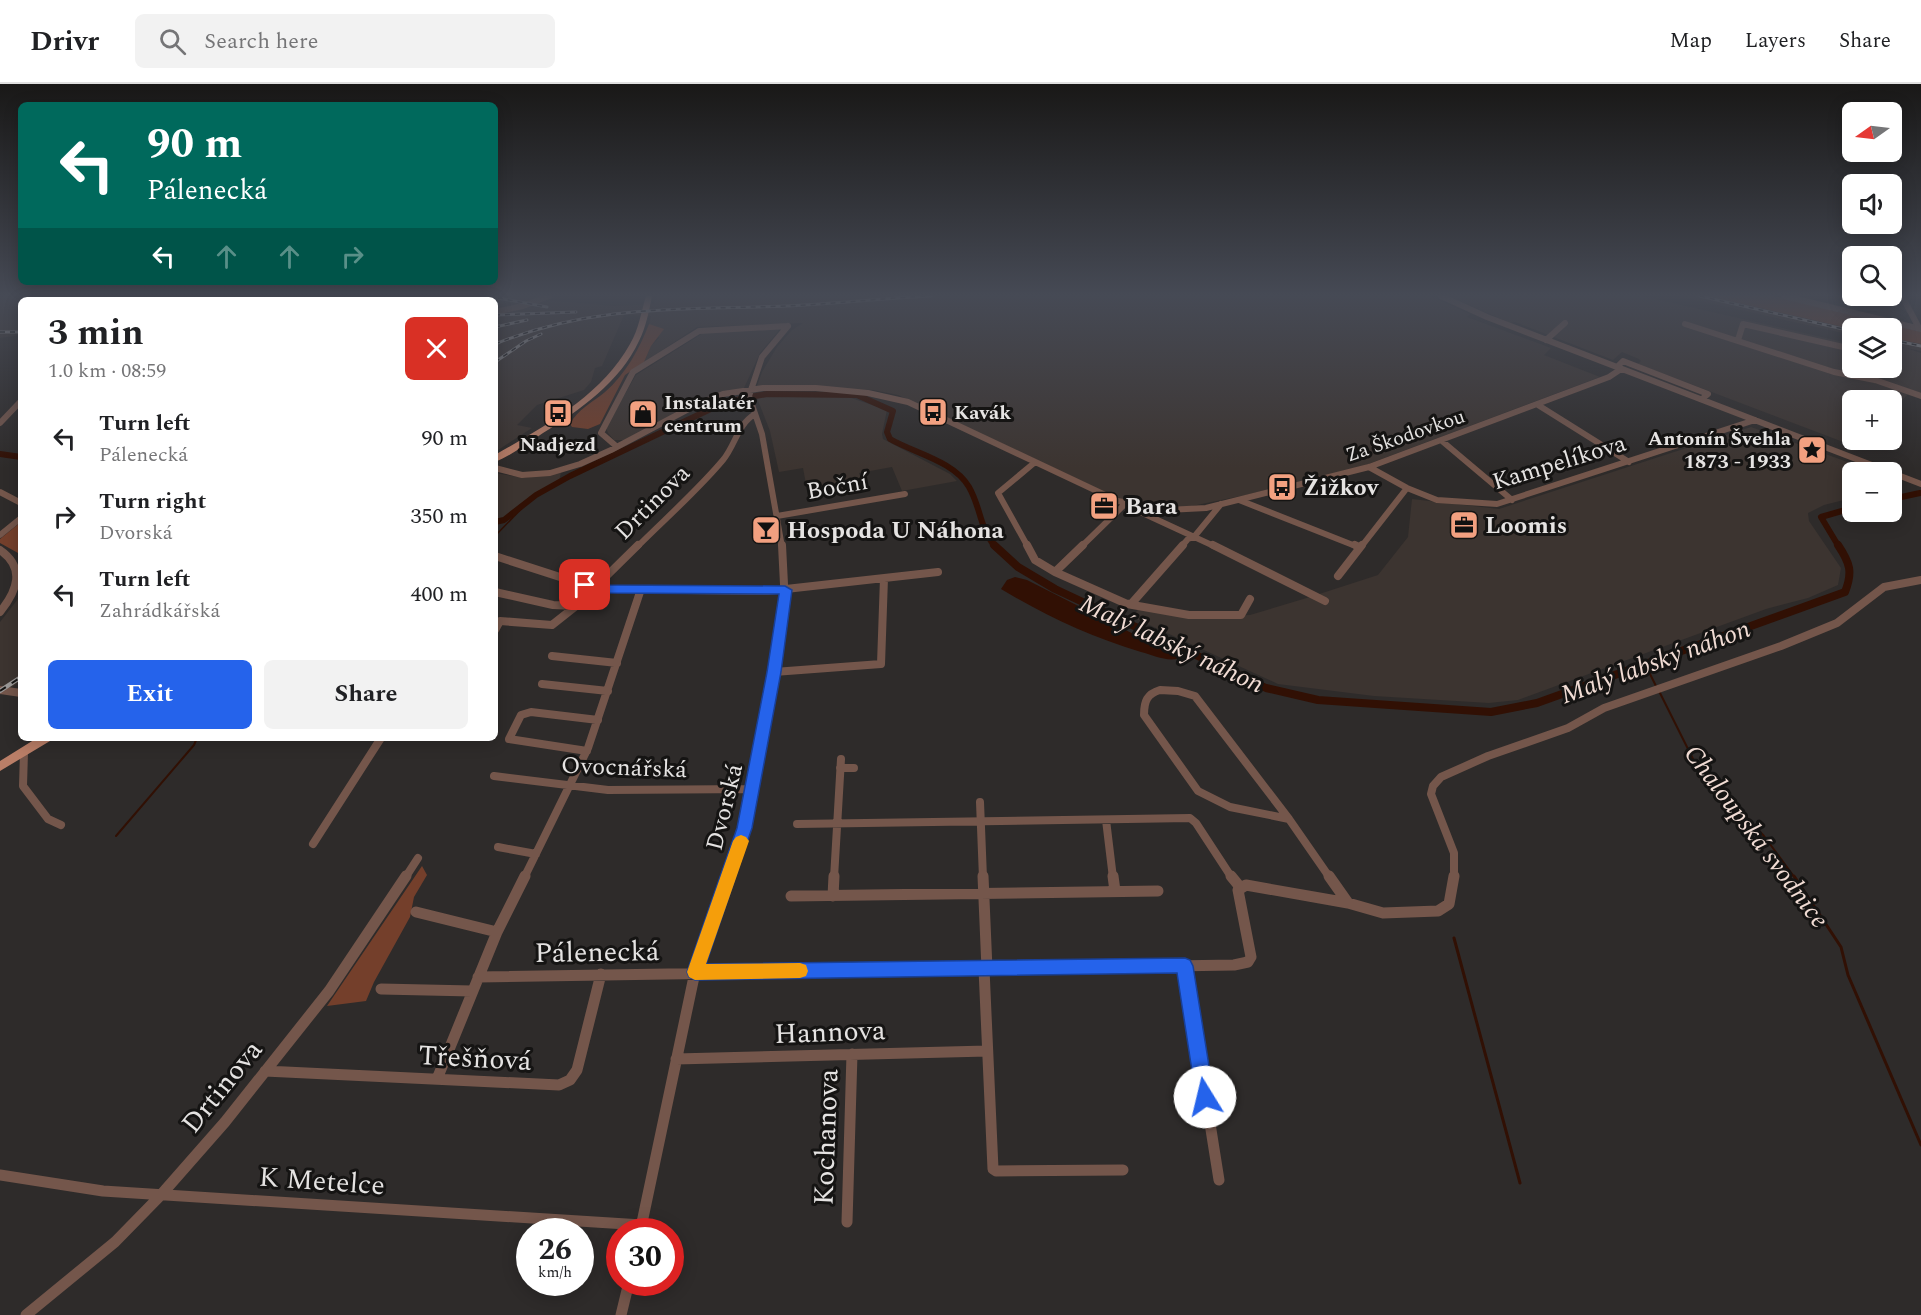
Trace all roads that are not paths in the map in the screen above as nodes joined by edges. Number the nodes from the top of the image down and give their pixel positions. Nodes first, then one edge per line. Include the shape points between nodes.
1 (628, 353) edge
2 (662, 353) edge
3 (765, 353) edge
4 (1581, 353) edge
5 (1778, 353) edge
6 (1623, 361) joint
7 (1619, 368) junction
8 (1875, 380) joint
9 (750, 395) junction
10 (1921, 396) edge
11 (1702, 399) junction
12 (18, 403) edge
13 (1538, 405) junction
14 (9, 408) junction
15 (18, 408) edge
16 (755, 414) junction
17 (1755, 420) junction
18 (0, 423) edge
19 (1442, 441) junction
20 (616, 446) junction
21 (498, 457) edge
22 (1629, 462) junction
23 (1034, 463) junction
24 (1370, 468) junction
25 (498, 469) edge
26 (1921, 484) edge
27 (1407, 488) junction
28 (0, 492) edge
29 (905, 494) dead end
30 (1239, 500) junction
31 (1512, 500) junction
32 (18, 501) edge
33 (1221, 504) junction
34 (1128, 505) junction
35 (777, 516) junction
36 (18, 520) edge
37 (0, 535) edge
38 (1194, 537) junction
39 (1359, 547) junction
40 (2, 553) edge
41 (498, 557) edge
42 (938, 572) dead end
43 (1055, 572) junction
44 (1338, 576) dead end
45 (884, 578) junction
46 (1921, 580) edge
47 (594, 588) junction
48 (641, 589) junction
49 (785, 590) junction
50 (498, 593) edge
51 (1250, 599) dead end
52 (1324, 601) dead end
53 (1128, 604) junction
54 (576, 606) junction
55 (0, 612) edge
56 (498, 621) edge
57 (552, 656) dead end
58 (617, 663) junction
59 (774, 672) junction
60 (542, 684) dead end
61 (0, 690) edge
62 (608, 691) junction
63 (18, 693) edge
64 (598, 720) junction
65 (41, 741) edge
66 (379, 741) edge
67 (587, 751) junction
68 (24, 752) junction
69 (0, 767) edge
70 (854, 768) dead end
71 (494, 776) dead end
72 (571, 786) junction
73 (754, 789) junction
74 (980, 802) dead end
75 (1289, 819) junction
76 (1106, 820) junction
77 (981, 821) junction
78 (837, 823) junction
79 (797, 824) dead end
80 (61, 825) dead end
81 (313, 844) dead end
82 (498, 847) dead end
83 (536, 854) junction
84 (418, 858) dead end
85 (1240, 887) junction
86 (1115, 891) junction
87 (1158, 891) dead end
88 (984, 892) junction
89 (791, 896) dead end
90 (833, 896) junction
91 (1348, 903) junction
92 (416, 912) dead end
93 (497, 932) junction
94 (1185, 966) junction
95 (985, 969) junction
96 (695, 972) junction
97 (602, 974) junction
98 (478, 977) junction
99 (381, 989) dead end
100 (472, 992) junction
101 (987, 1051) junction
102 (852, 1054) junction
103 (676, 1059) junction
104 (265, 1071) junction
105 (438, 1079) junction
106 (1123, 1170) dead end
107 (0, 1175) edge
108 (1219, 1180) dead end
109 (160, 1196) junction
110 (643, 1218) edge
111 (847, 1222) dead end
112 (606, 1225) edge
113 (626, 1296) edge
114 (26, 1315) edge
115 (621, 1315) edge

1 - 21 main road via 589,396
2 - 20 street via 633,372 601,433
3 - 9 street
4 - 7 street
5 - 8 street via 1834,372
6 - 7 street, Za Škodovkou
6 - 11 street via 1708,394
7 - 11 street
7 - 13 street, Za Škodovkou via 1609,377
8 - 10 street
9 - 16 street, Dvorská
9 - 20 street, Za Škodovkou via 721,395
9 - 23 street, Za Škodovkou via 887,395 921,407
11 - 17 street
12 - 14 street
13 - 19 street, Za Škodovkou
13 - 22 street
14 - 15 street
14 - 18 street
16 - 35 street, Dvorská
16 - 47 street, Drtinova via 741,425 727,454 709,476
17 - 22 street, Kampelíkova
17 - 26 street
19 - 24 street, Za Škodovkou
19 - 31 street
20 - 25 street, Za Škodovkou via 551,472 519,475
22 - 31 street, Kampelíkova
23 - 34 street, Za Škodovkou
23 - 43 street via 998,493 1035,560
24 - 27 street, Kampelíkova
24 - 30 street, Za Škodovkou
27 - 31 street, Kampelíkova via 1448,502 1490,505
27 - 39 street
28 - 32 street
29 - 35 street, Boční
30 - 33 street, Za Škodovkou
30 - 39 street
33 - 34 street, Za Škodovkou via 1180,512
33 - 38 street
34 - 38 street
34 - 43 street
35 - 49 street, Dvorská
36 - 37 street
38 - 52 street
38 - 53 street via 1171,556
39 - 44 street
40 - 55 street via 15,565 17,577 11,598
41 - 47 street
42 - 45 street
43 - 53 street
45 - 49 street
45 - 59 street via 881,664
46 - 91 street via 1884,587 1837,623 1781,646 1604,708 1568,728 1441,777 1431,794 1454,853 1454,883 1446,908 1438,912 1383,913
47 - 48 street
47 - 54 street
48 - 49 street
48 - 58 street
49 - 59 street, Dvorská
50 - 54 street
51 - 53 street via 1241,615 1183,615
54 - 56 street via 552,625
57 - 58 street
58 - 62 street
59 - 73 street, Dvorská
60 - 62 street
61 - 63 street
62 - 64 street
64 - 67 street
64 - 67 street via 531,712 521,715 509,739
65 - 68 main road
66 - 81 street
67 - 72 street
68 - 69 main road
68 - 80 street via 23,786 46,817
70 - 78 street via 840,764
71 - 72 street, Ovocnářská
72 - 73 street, Ovocnářská via 608,790
72 - 83 street
73 - 96 street, Dvorská via 737,854
74 - 77 street
75 - 75 street via 1195,696 1178,688 1145,698 1144,715 1198,791 1224,807
75 - 91 street
76 - 77 street
76 - 85 street via 1192,819
76 - 86 street
77 - 78 street
77 - 88 street
78 - 79 street
78 - 90 street
82 - 83 street
83 - 93 street
84 - 104 street, Drtinova via 329,991
85 - 91 street
85 - 94 street, Pálenecká via 1251,949 1248,962
86 - 87 street
86 - 88 street
88 - 90 street
88 - 95 street
89 - 90 street
92 - 93 street
93 - 98 street
94 - 95 street, Pálenecká
94 - 108 street
95 - 96 street, Pálenecká
95 - 101 street
96 - 97 street, Pálenecká
96 - 103 street, Dvorská
97 - 98 street, Pálenecká
97 - 105 street, Třešňová via 577,1070 565,1083 554,1086
98 - 100 street
99 - 100 street
100 - 105 street
101 - 102 street, Hannova
101 - 106 street via 992,1166 996,1171
102 - 103 street, Hannova
102 - 111 street, Kochanova
103 - 110 street, Dvorská
104 - 105 street, Třešňová
104 - 109 street, Drtinova
107 - 109 street, K Metelce
109 - 112 street, K Metelce
109 - 114 street, Drtinova via 115,1242
113 - 115 street

